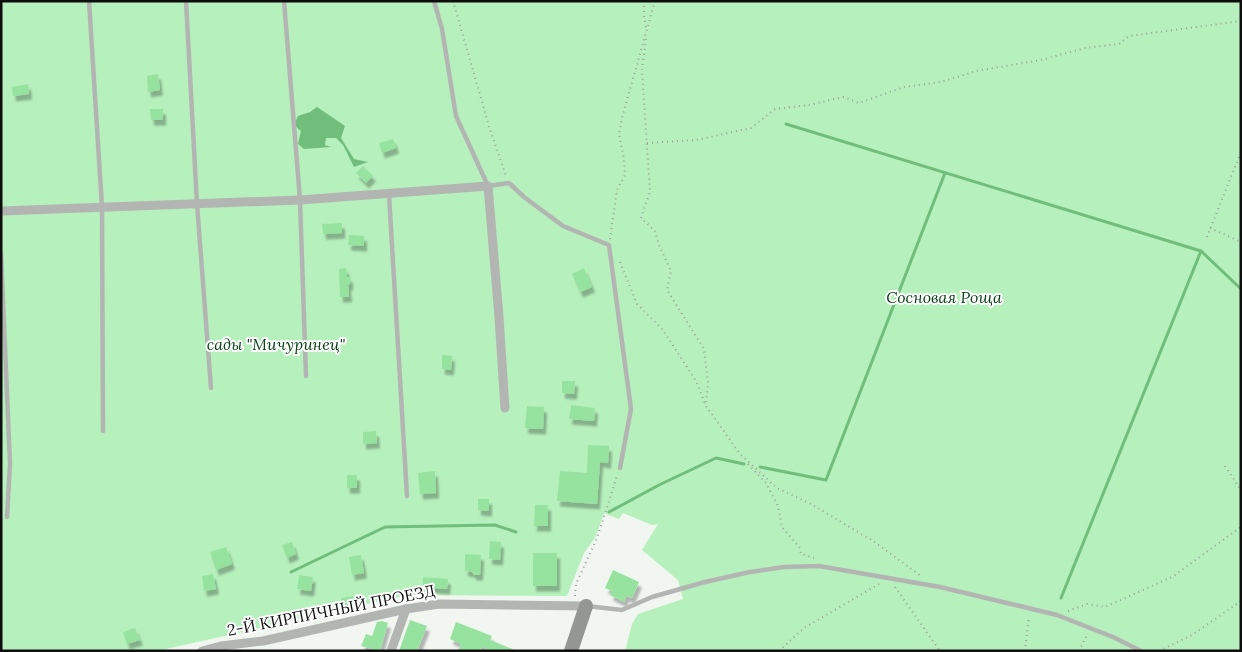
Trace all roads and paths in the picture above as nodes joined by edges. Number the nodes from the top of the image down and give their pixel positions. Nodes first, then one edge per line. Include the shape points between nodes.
1 (89, 1) edge
2 (186, 1) edge
3 (284, 1) edge
4 (434, 1) edge
5 (453, 1) edge
6 (644, 1) edge
7 (655, 1) edge
8 (1241, 21) edge
9 (647, 30) junction
10 (647, 143) junction
11 (1241, 152) edge
12 (509, 182) junction
13 (488, 186) junction
14 (389, 195) junction
15 (300, 200) junction
16 (197, 204) junction
17 (102, 207) junction
18 (1, 212) edge
19 (1210, 228) junction
20 (1207, 237) dead end
21 (1241, 242) edge
22 (609, 245) junction
23 (1, 253) edge
24 (306, 376) dead end
25 (211, 388) dead end
26 (706, 406) junction
27 (505, 408) dead end
28 (103, 431) dead end
29 (740, 454) junction
30 (1225, 466) dead end
31 (620, 468) joint
32 (1241, 490) edge
33 (407, 496) dead end
34 (7, 517) dead end
35 (1241, 527) edge
36 (831, 568) junction
37 (889, 578) junction
38 (940, 587) junction
39 (1241, 601) edge
40 (580, 602) junction
41 (1030, 608) junction
42 (406, 609) junction
43 (1057, 615) junction
44 (1090, 628) junction
45 (263, 641) junction
46 (202, 651) edge
47 (259, 651) edge
48 (392, 651) edge
49 (571, 651) edge
50 (780, 651) edge
51 (940, 651) edge
52 (1025, 651) edge
53 (1080, 651) edge
54 (1141, 651) edge
55 (1159, 651) edge

1 - 17 lane
2 - 16 lane
3 - 15 lane
4 - 13 lane via 442,29 456,116
5 - 12 path via 489,126
6 - 9 path
7 - 9 path
8 - 10 path via 1129,36 1119,44 1085,48 1041,60 976,71 942,82 904,87 859,103 843,97 776,109 751,128 696,140
9 - 10 path via 642,70
9 - 22 path via 619,134 625,174 617,190
10 - 26 path via 650,192 641,218 655,231 671,271 667,290 704,349 708,382
11 - 19 path
12 - 13 lane
12 - 22 lane via 524,198 563,226
13 - 14 street
13 - 27 street
14 - 15 street
14 - 33 lane
15 - 16 street
15 - 24 lane
16 - 17 street
16 - 25 lane
17 - 18 street
17 - 28 lane
19 - 20 path
19 - 21 path
22 - 26 path via 637,304 663,330 696,382
22 - 31 lane via 631,409
23 - 34 lane via 10,464
26 - 29 path
29 - 36 path via 766,483 778,506 782,527 800,548 801,554 824,561
29 - 38 path via 777,488 811,504 872,541
30 - 32 path
31 - 40 path via 597,538 576,584
35 - 43 path via 1172,577 1105,607 1087,604
36 - 37 lane
36 - 40 lane via 784,567 750,572 652,596 622,610
37 - 38 lane
37 - 50 path via 804,628
37 - 51 path
38 - 41 lane
39 - 55 path via 1192,635
40 - 42 street, 2-Й КИРПИЧНЫЙ ПРОЕЗД via 439,604
40 - 49 street
41 - 43 lane
41 - 52 path
42 - 45 street, 2-Й КИРПИЧНЫЙ ПРОЕЗД
42 - 48 street
43 - 44 lane
44 - 53 path
44 - 54 lane
45 - 46 street, 2-Й КИРПИЧНЫЙ ПРОЕЗД
45 - 47 street

